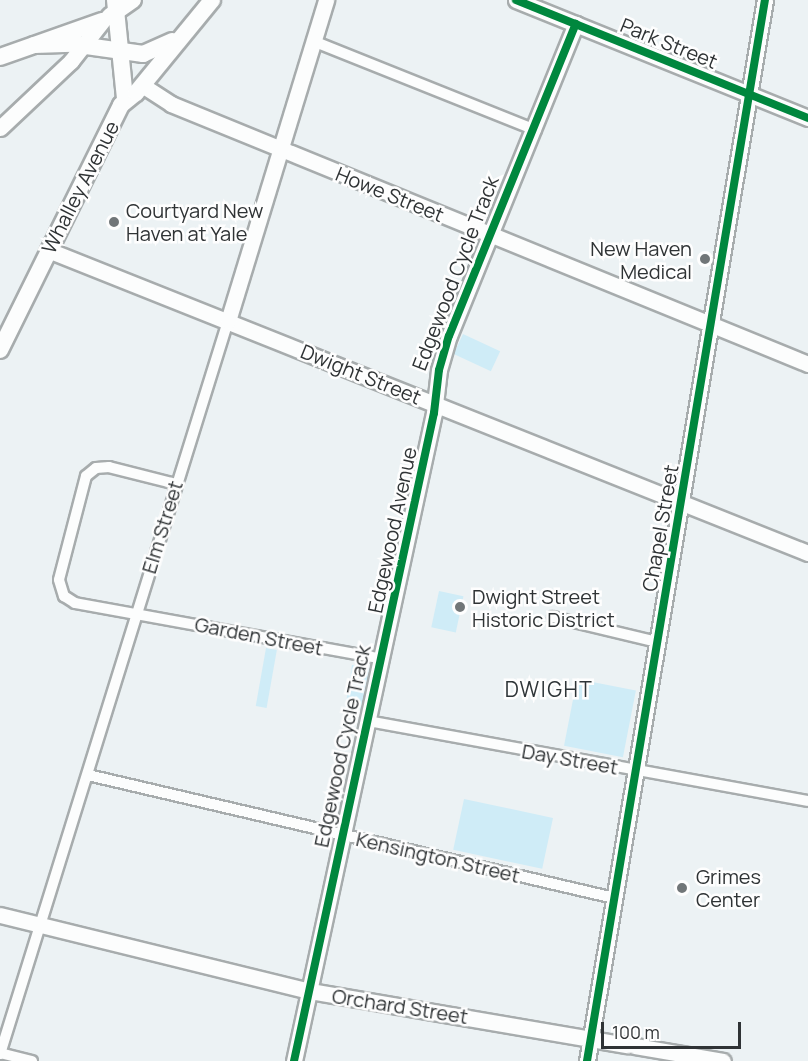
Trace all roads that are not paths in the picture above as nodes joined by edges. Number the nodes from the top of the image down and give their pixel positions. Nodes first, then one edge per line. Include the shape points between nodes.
1 (133, 0) edge
2 (212, 0) edge
3 (326, 0) edge
4 (516, 0) edge
5 (765, 0) edge
6 (109, 13) edge
7 (576, 24) junction
8 (178, 38) junction
9 (313, 41) junction
10 (34, 45) junction
11 (81, 47) junction
12 (121, 51) junction
13 (0, 57) edge
14 (142, 85) junction
15 (750, 94) junction
16 (125, 99) junction
17 (808, 118) edge
18 (0, 128) edge
19 (536, 130) junction
20 (0, 140) edge
21 (279, 148) junction
22 (491, 235) junction
23 (48, 250) junction
24 (228, 321) junction
25 (711, 327) junction
26 (0, 350) edge
27 (808, 364) edge
28 (435, 404) junction
29 (176, 484) junction
30 (682, 502) junction
31 (808, 553) edge
32 (136, 613) junction
33 (553, 617) dead end
34 (657, 642) junction
35 (381, 659) junction
36 (368, 721) junction
37 (636, 771) junction
38 (88, 775) junction
39 (808, 801) edge
40 (344, 834) junction
41 (614, 898) junction
42 (0, 915) edge
43 (40, 925) junction
44 (310, 991) junction
45 (591, 1038) junction
46 (0, 1053) edge
47 (32, 1061) edge
48 (294, 1061) edge
49 (587, 1061) edge
50 (723, 1061) edge

1 - 6 main road
2 - 8 main road, Whalley Avenue
3 - 9 main road, Elm Street
4 - 7 main road, Park Street
5 - 15 main road, Chapel Street
6 - 10 main road
6 - 11 main road
6 - 12 main road
7 - 15 main road, Park Street
7 - 19 main road, Edgewood Avenue
8 - 12 main road via 151,52
8 - 14 main road, Whalley Avenue
9 - 19 street
9 - 21 main road, Elm Street
10 - 11 main road
10 - 13 main road
11 - 12 main road
11 - 18 main road
11 - 20 main road via 78,68
12 - 16 main road
14 - 16 main road, Whalley Avenue
14 - 21 main road, Howe Street via 171,104
15 - 17 main road, Park Street
15 - 25 main road, Chapel Street
16 - 23 main road, Whalley Avenue
19 - 22 main road, Edgewood Avenue
21 - 22 main road, Howe Street
21 - 24 main road, Elm Street
22 - 25 main road, Howe Street
22 - 28 main road, Edgewood Avenue via 449,336
23 - 24 main road, Dwight Street
23 - 26 main road, Whalley Avenue
24 - 28 main road, Dwight Street
24 - 29 street, Elm Street
25 - 27 main road, Howe Street
25 - 30 main road, Chapel Street
28 - 30 main road, Dwight Street
28 - 35 main road, Edgewood Avenue
29 - 32 street, Elm Street
29 - 32 street, Garden Street via 109,467 96,468 86,476 80,494 59,580 64,596 75,603
30 - 31 main road, Dwight Street
30 - 34 main road, Chapel Street
32 - 35 street, Garden Street
32 - 38 street, Elm Street
33 - 34 street
34 - 37 main road, Chapel Street
35 - 36 main road, Edgewood Avenue
36 - 37 street, Day Street
36 - 40 main road, Edgewood Avenue
37 - 39 street, Day Street
37 - 41 main road, Chapel Street
38 - 40 street, Kensington Street
38 - 43 street, Elm Street
40 - 41 street, Kensington Street
40 - 44 main road, Edgewood Avenue
41 - 45 main road, Chapel Street
42 - 43 main road, Orchard Street
43 - 44 main road, Orchard Street
43 - 46 street, Elm Street
44 - 45 main road, Orchard Street
44 - 48 main road, Edgewood Avenue
45 - 49 main road, Chapel Street
45 - 50 main road, Orchard Street
46 - 47 street

